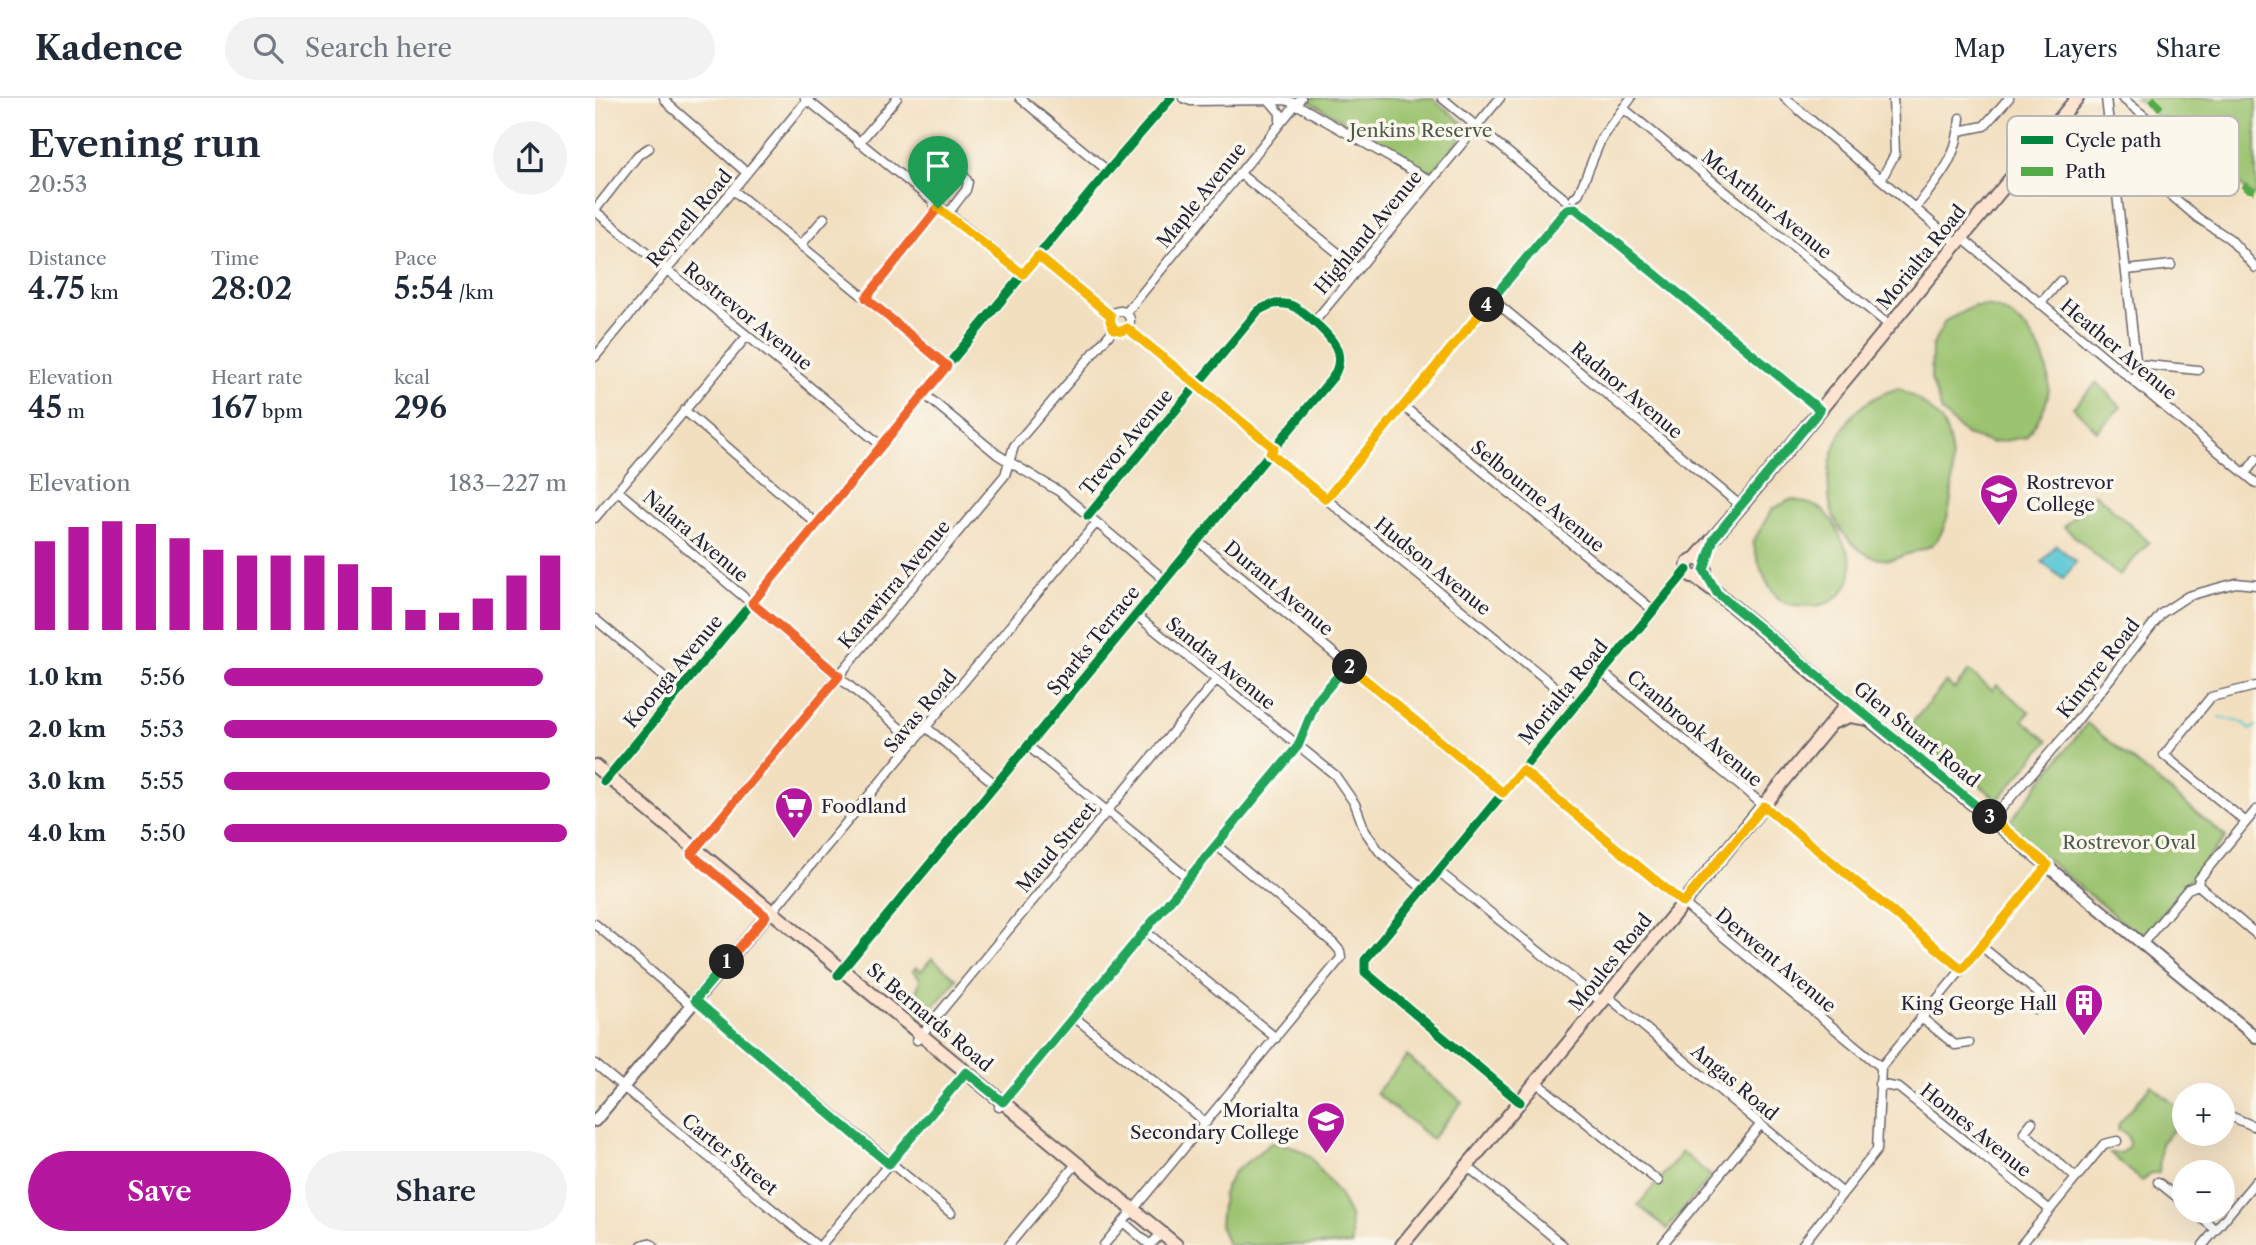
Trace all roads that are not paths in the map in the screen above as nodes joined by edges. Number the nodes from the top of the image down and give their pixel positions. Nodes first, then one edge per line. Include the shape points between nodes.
1 (664, 98) edge
2 (897, 98) edge
3 (1020, 98) edge
4 (1171, 98) edge
5 (1183, 98) edge
6 (1442, 98) edge
7 (1500, 98) edge
8 (1631, 98) edge
9 (1785, 98) edge
10 (1893, 98) edge
11 (2009, 98) edge
12 (2077, 98) edge
13 (2106, 98) edge
14 (2122, 98) edge
15 (806, 99) edge
16 (1269, 100) junction
17 (1299, 101) edge
18 (1623, 108) junction
19 (2062, 116) edge
20 (2108, 116) edge
21 (2144, 116) edge
22 (1960, 118) dead end
23 (1280, 123) junction
24 (1476, 126) junction
25 (1959, 131) junction
26 (859, 143) junction
27 (649, 148) dead end
28 (1108, 171) junction
29 (747, 173) junction
30 (1239, 173) junction
31 (1882, 178) junction
32 (1431, 181) junction
33 (2007, 183) edge
34 (733, 190) junction
35 (2118, 196) edge
36 (2170, 196) edge
37 (1570, 204) junction
38 (935, 205) junction
39 (1916, 207) junction
40 (595, 211) edge
41 (947, 215) junction
42 (824, 218) dead end
43 (1959, 241) junction
44 (801, 246) junction
45 (1038, 256) junction
46 (2171, 265) dead end
47 (2256, 268) edge
48 (1358, 269) junction
49 (666, 270) junction
50 (2127, 270) junction
51 (1023, 274) junction
52 (2060, 281) dead end
53 (866, 298) junction
54 (1492, 299) junction
55 (2040, 304) junction
56 (1126, 313) junction
57 (1111, 316) junction
58 (1314, 322) junction
59 (1890, 326) junction
60 (1127, 328) junction
61 (1114, 329) junction
62 (747, 336) junction
63 (595, 357) edge
64 (2137, 364) junction
65 (947, 366) junction
66 (2198, 370) dead end
67 (2136, 383) junction
68 (1195, 386) junction
69 (924, 394) junction
70 (1403, 406) junction
71 (684, 410) junction
72 (1820, 410) junction
73 (882, 446) junction
74 (1272, 451) junction
75 (2256, 459) edge
76 (1010, 462) junction
77 (2245, 474) junction
78 (2256, 483) edge
79 (618, 491) junction
80 (1326, 499) junction
81 (1741, 506) junction
82 (1088, 516) junction
83 (595, 518) edge
84 (1096, 523) junction
85 (817, 524) junction
86 (1198, 541) junction
87 (1697, 569) junction
88 (1165, 580) junction
89 (2256, 585) edge
90 (752, 603) junction
91 (1653, 610) junction
92 (1136, 615) junction
93 (595, 619) edge
94 (1347, 665) junction
95 (1602, 672) junction
96 (839, 676) junction
97 (1216, 680) junction
98 (2256, 686) edge
99 (680, 690) junction
100 (1848, 703) junction
101 (1576, 704) junction
102 (1868, 719) junction
103 (1831, 724) junction
104 (927, 728) junction
105 (915, 741) junction
106 (1298, 746) junction
107 (1028, 747) junction
108 (595, 766) edge
109 (1522, 770) junction
110 (602, 778) edge
111 (995, 784) junction
112 (1503, 793) junction
113 (1764, 806) junction
114 (2256, 810) edge
115 (1107, 811) junction
116 (1992, 819) junction
117 (2246, 822) junction
118 (1216, 845) junction
119 (694, 851) junction
120 (2048, 865) junction
121 (1438, 871) junction
122 (1188, 878) junction
123 (2198, 885) junction
124 (1423, 889) junction
125 (1683, 903) junction
126 (770, 914) junction
127 (595, 924) edge
128 (1145, 931) junction
129 (2256, 934) edge
130 (2143, 943) junction
131 (1981, 946) junction
132 (1962, 969) junction
133 (841, 972) junction
134 (1604, 999) junction
135 (693, 1002) junction
136 (2035, 1009) dead end
137 (1074, 1017) junction
138 (1921, 1017) junction
139 (919, 1037) junction
140 (2256, 1037) edge
141 (1276, 1038) junction
142 (1969, 1043) dead end
143 (595, 1064) edge
144 (1881, 1067) junction
145 (964, 1074) junction
146 (1536, 1082) junction
147 (1879, 1084) junction
148 (623, 1087) junction
149 (1520, 1102) junction
150 (1001, 1105) junction
151 (2235, 1118) edge
152 (595, 1121) edge
153 (2032, 1122) dead end
154 (1206, 1124) junction
155 (1761, 1124) junction
156 (2256, 1127) edge
157 (2117, 1140) dead end
158 (889, 1164) junction
159 (1074, 1165) junction
160 (1467, 1166) junction
161 (2076, 1178) junction
162 (1658, 1181) dead end
163 (2158, 1182) dead end
164 (2256, 1182) edge
165 (1843, 1193) junction
166 (2172, 1193) edge
167 (2050, 1210) junction
168 (951, 1213) dead end
169 (1128, 1216) junction
170 (2208, 1223) edge
171 (2216, 1230) junction
172 (1161, 1241) edge
173 (1560, 1244) edge
174 (642, 1245) edge
175 (653, 1245) edge
176 (819, 1245) edge
177 (1009, 1245) edge
178 (1104, 1245) edge
179 (1175, 1245) edge
180 (1402, 1245) edge
181 (1662, 1245) edge
182 (1802, 1245) edge
183 (2021, 1245) edge
184 (2203, 1245) edge

1 - 29 street
2 - 26 street
3 - 28 street
4 - 28 street, Koonga Avenue
5 - 16 street
6 - 24 street
7 - 24 street, Highland Avenue
8 - 18 street
9 - 31 street, Heather Avenue
10 - 31 street via 1895,154
11 - 25 street via 1984,126
12 - 19 main road, Morialta Road
13 - 20 street
14 - 21 street
15 - 26 street
15 - 29 street, Reynell Road
16 - 17 street
16 - 23 street via 1280,113
17 - 23 street, Maple Avenue
17 - 32 street
18 - 37 street via 1602,136
18 - 59 street, McArthur Avenue
22 - 25 street
23 - 30 street, Maple Avenue
24 - 32 street, Highland Avenue
24 - 37 street
25 - 39 street via 1953,156
26 - 38 street
27 - 40 street via 638,155
28 - 45 street, Koonga Avenue
29 - 34 street, Reynell Road
30 - 48 street
30 - 56 street, Maple Avenue
31 - 39 street, Heather Avenue
32 - 48 street, Highland Avenue
33 - 43 main road, Morialta Road
34 - 44 street
34 - 49 street, Reynell Road
35 - 50 street
36 - 47 street via 2230,239
37 - 54 street
37 - 72 street
38 - 41 street
38 - 41 street via 957,177 964,176 966,190
38 - 53 street
39 - 43 street, Heather Avenue
40 - 49 street, Rostrevor Avenue
41 - 51 street
42 - 44 street
43 - 55 street, Heather Avenue
43 - 59 main road, Morialta Road
44 - 53 street
45 - 51 street, Koonga Avenue
45 - 57 street
46 - 50 street
48 - 58 street, Highland Avenue
49 - 62 street, Rostrevor Avenue
49 - 63 street, Reynell Road
50 - 64 street
51 - 65 street, Koonga Avenue
52 - 55 street
53 - 65 street
54 - 70 street
54 - 81 street, Radnor Avenue
55 - 67 street, Heather Avenue
56 - 57 street
56 - 60 street via 1130,319
57 - 61 street
58 - 68 street, Trevor Avenue via 1295,307 1267,305
58 - 74 street, Sparks Terrace via 1336,345 1337,370
59 - 72 main road, Morialta Road
60 - 61 street
60 - 68 street, Hudson Avenue
61 - 76 street via 1014,446
62 - 71 street
62 - 73 street, Rostrevor Avenue
64 - 66 street
64 - 67 street
65 - 69 street, Koonga Avenue
67 - 77 street, Heather Avenue
68 - 74 street, Hudson Avenue
68 - 82 street, Trevor Avenue
69 - 73 street, Koonga Avenue
69 - 76 street
70 - 80 street
70 - 91 street, Selbourne Avenue
71 - 79 street
71 - 85 street
72 - 81 main road, Morialta Road
73 - 85 street, Koonga Avenue
74 - 80 street, Hudson Avenue
74 - 86 street, Sparks Terrace
75 - 77 street
76 - 82 street via 1060,492
76 - 96 street, Karawirra Avenue via 1005,475
77 - 78 street, Heather Avenue
79 - 83 street
79 - 90 street, Nalara Avenue
80 - 101 street, Hudson Avenue
81 - 87 main road, Morialta Road via 1714,538
82 - 84 street
84 - 88 street
84 - 104 street, Savas Road
85 - 90 street, Koonga Avenue
86 - 88 street, Sparks Terrace
86 - 94 street, Durant Avenue
87 - 91 street, Morialta Road
87 - 100 main road, Glen Stuart Road via 1717,593
88 - 92 street, Sparks Terrace
89 - 116 street, Kintyre Road via 2236,583 2188,596 2162,613
90 - 96 street, Nalara Avenue
90 - 99 street, Koonga Avenue
91 - 95 street, Morialta Road
92 - 97 street, Sandra Avenue
92 - 107 street, Sparks Terrace
93 - 99 street
94 - 106 street via 1316,702
94 - 112 street, Durant Avenue
95 - 101 street, Morialta Road
95 - 113 street, Cranbrook Avenue
96 - 105 street, Nalara Avenue
96 - 119 street, Karawirra Avenue
97 - 106 street, Sandra Avenue
97 - 115 street, Maud Street
98 - 117 street via 2211,697 2164,755
99 - 110 street, Koonga Avenue
100 - 102 street, Glen Stuart Road
100 - 103 main road, Moules Road
101 - 109 street, Morialta Road
102 - 103 main road via 1850,716
102 - 116 street, Glen Stuart Road
103 - 113 main road, Moules Road
104 - 105 street, Savas Road
104 - 111 street
105 - 126 street, Savas Road
106 - 118 street
106 - 124 street, Sandra Avenue via 1335,775 1379,851
107 - 111 street, Sparks Terrace
107 - 115 street
108 - 110 main road, St Bernards Road
109 - 112 street, Morialta Road
109 - 125 street, Derwent Avenue
110 - 119 main road, St Bernards Road
111 - 133 street, Sparks Terrace
112 - 121 street, Morialta Road
113 - 125 main road, Moules Road
113 - 132 street, Cranbrook Avenue
114 - 117 street
115 - 122 street
115 - 139 street, Maud Street
116 - 120 street, Glen Stuart Road
117 - 123 street
118 - 122 street
118 - 141 street via 1340,951 1337,966
119 - 126 main road, St Bernards Road
120 - 130 street, Glen Stuart Road
120 - 131 street
121 - 124 street, Morialta Road
121 - 134 street, Angas Road
122 - 128 street
123 - 129 street
123 - 130 street via 2187,889
124 - 149 street, Morialta Road via 1365,960 1365,972
125 - 134 main road, Moules Road
125 - 144 street, Derwent Avenue
126 - 133 main road, St Bernards Road
126 - 135 street
127 - 135 street
128 - 137 street
128 - 141 street
130 - 140 street, Glen Stuart Road
131 - 132 street
131 - 136 street via 2044,998
132 - 138 street
133 - 139 main road, St Bernards Road
134 - 146 main road, Moules Road
134 - 155 street, Angas Road
135 - 148 street
135 - 158 street
137 - 150 street
137 - 154 street
138 - 142 street via 1955,1045
138 - 144 street
139 - 145 main road, St Bernards Road
141 - 154 street
143 - 148 street, Carter Street
144 - 147 street
145 - 150 main road, St Bernards Road
145 - 158 street
146 - 149 main road, Moules Road
146 - 162 street
147 - 165 street via 1877,1150
147 - 167 street, Homes Avenue via 1899,1088
148 - 152 street
148 - 176 street, Carter Street
149 - 160 main road, Moules Road
150 - 159 main road, St Bernards Road
151 - 156 street
153 - 161 street via 2024,1132
154 - 169 street
155 - 165 street, Angas Road
155 - 181 street
157 - 161 street via 2104,1144
158 - 168 street
158 - 176 street
159 - 169 main road, St Bernards Road
159 - 177 street
160 - 173 street
160 - 180 main road, Moules Road
161 - 167 street
163 - 166 street
164 - 171 street
165 - 182 street
167 - 183 street
169 - 172 main road, St Bernards Road
169 - 178 street
169 - 179 main road, St Bernards Road
170 - 171 street
171 - 184 street
174 - 175 street

